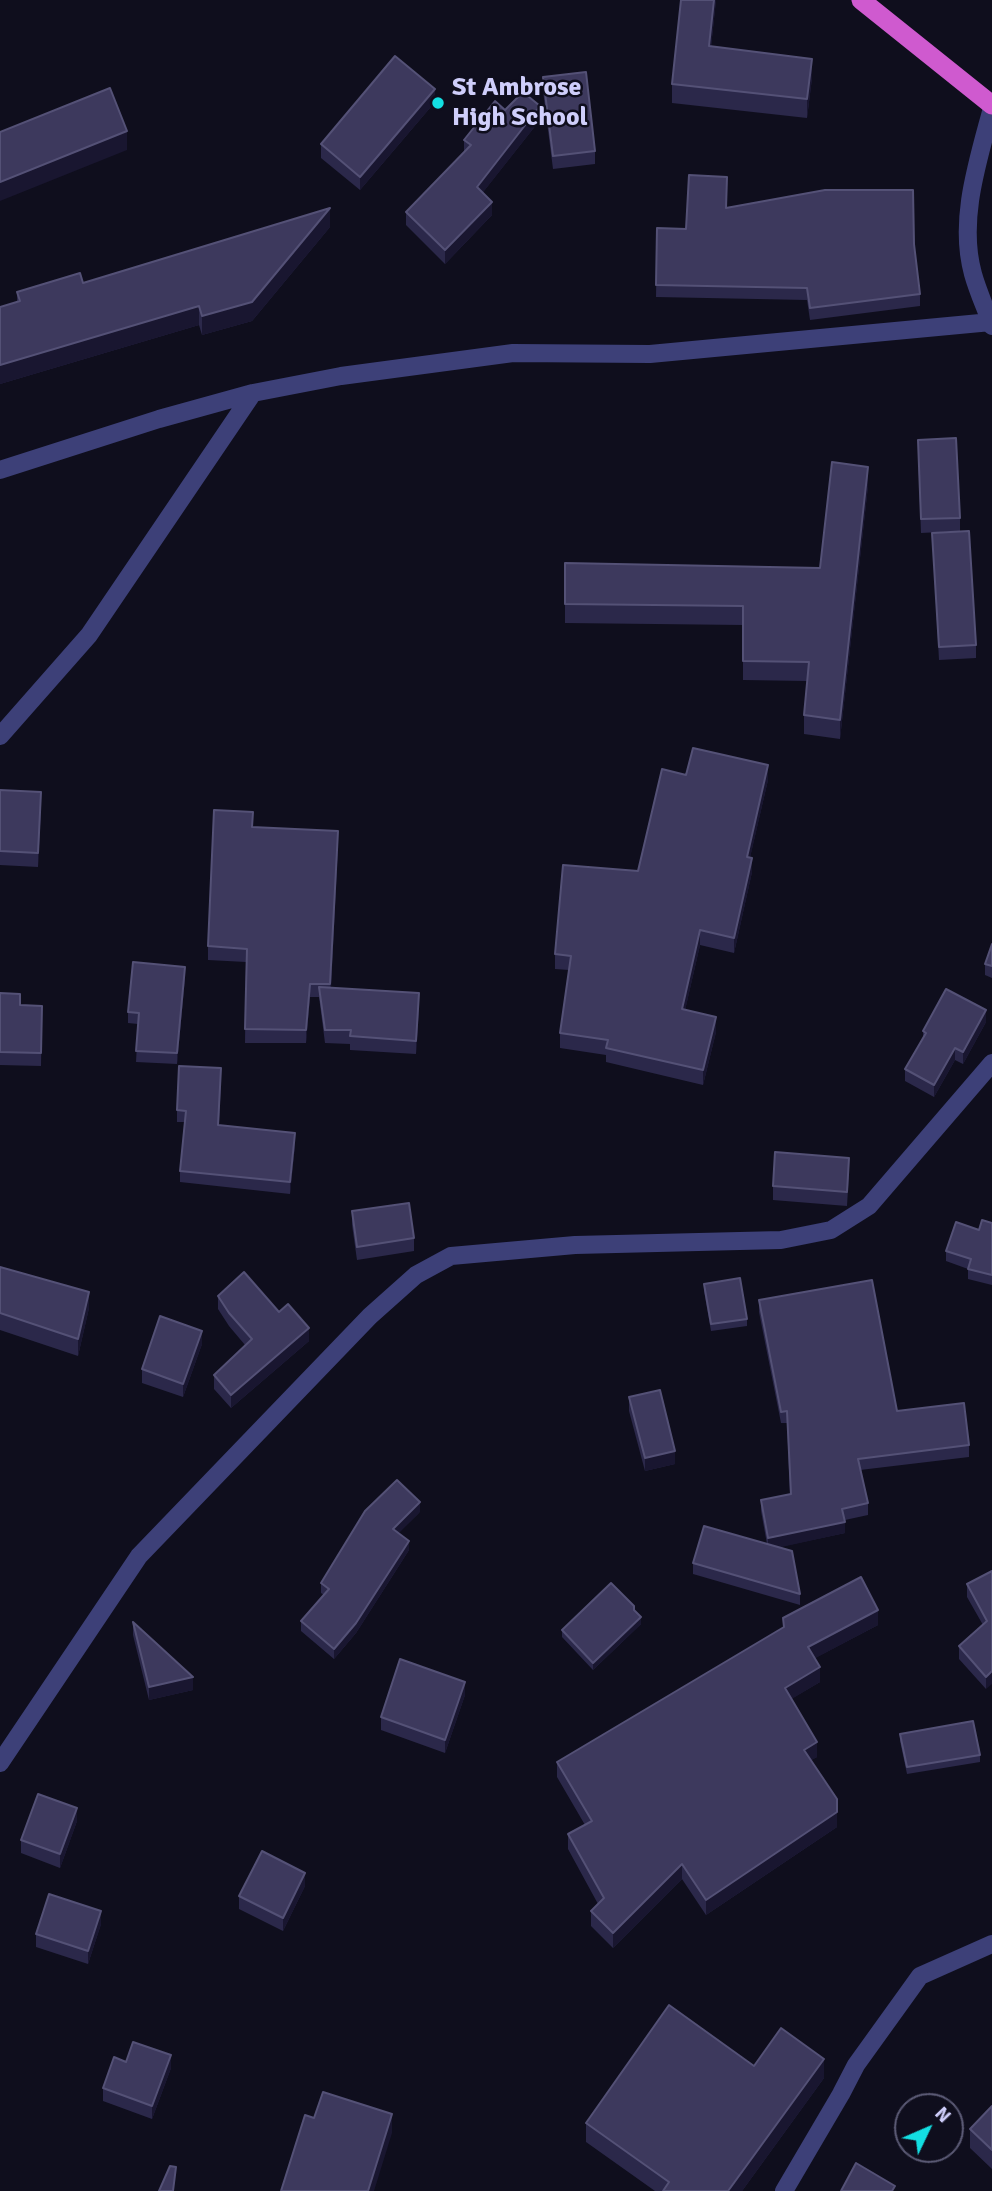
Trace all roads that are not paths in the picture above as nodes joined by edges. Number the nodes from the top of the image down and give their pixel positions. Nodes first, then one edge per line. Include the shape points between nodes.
1 (861, 0) edge
2 (992, 106) edge
3 (991, 324) edge
4 (253, 393) junction
5 (0, 470) edge
6 (0, 736) edge
7 (992, 1063) edge
8 (0, 1763) edge
9 (992, 1944) edge
10 (784, 2191) edge

1 - 2 highway
2 - 3 street via 972,183 968,230 973,272
3 - 4 street via 650,354 513,353
4 - 5 street
4 - 6 street via 89,635
7 - 8 street via 869,1206 831,1230 781,1240 575,1245 451,1256 416,1276 370,1316 139,1556
9 - 10 street via 920,1976 856,2065

